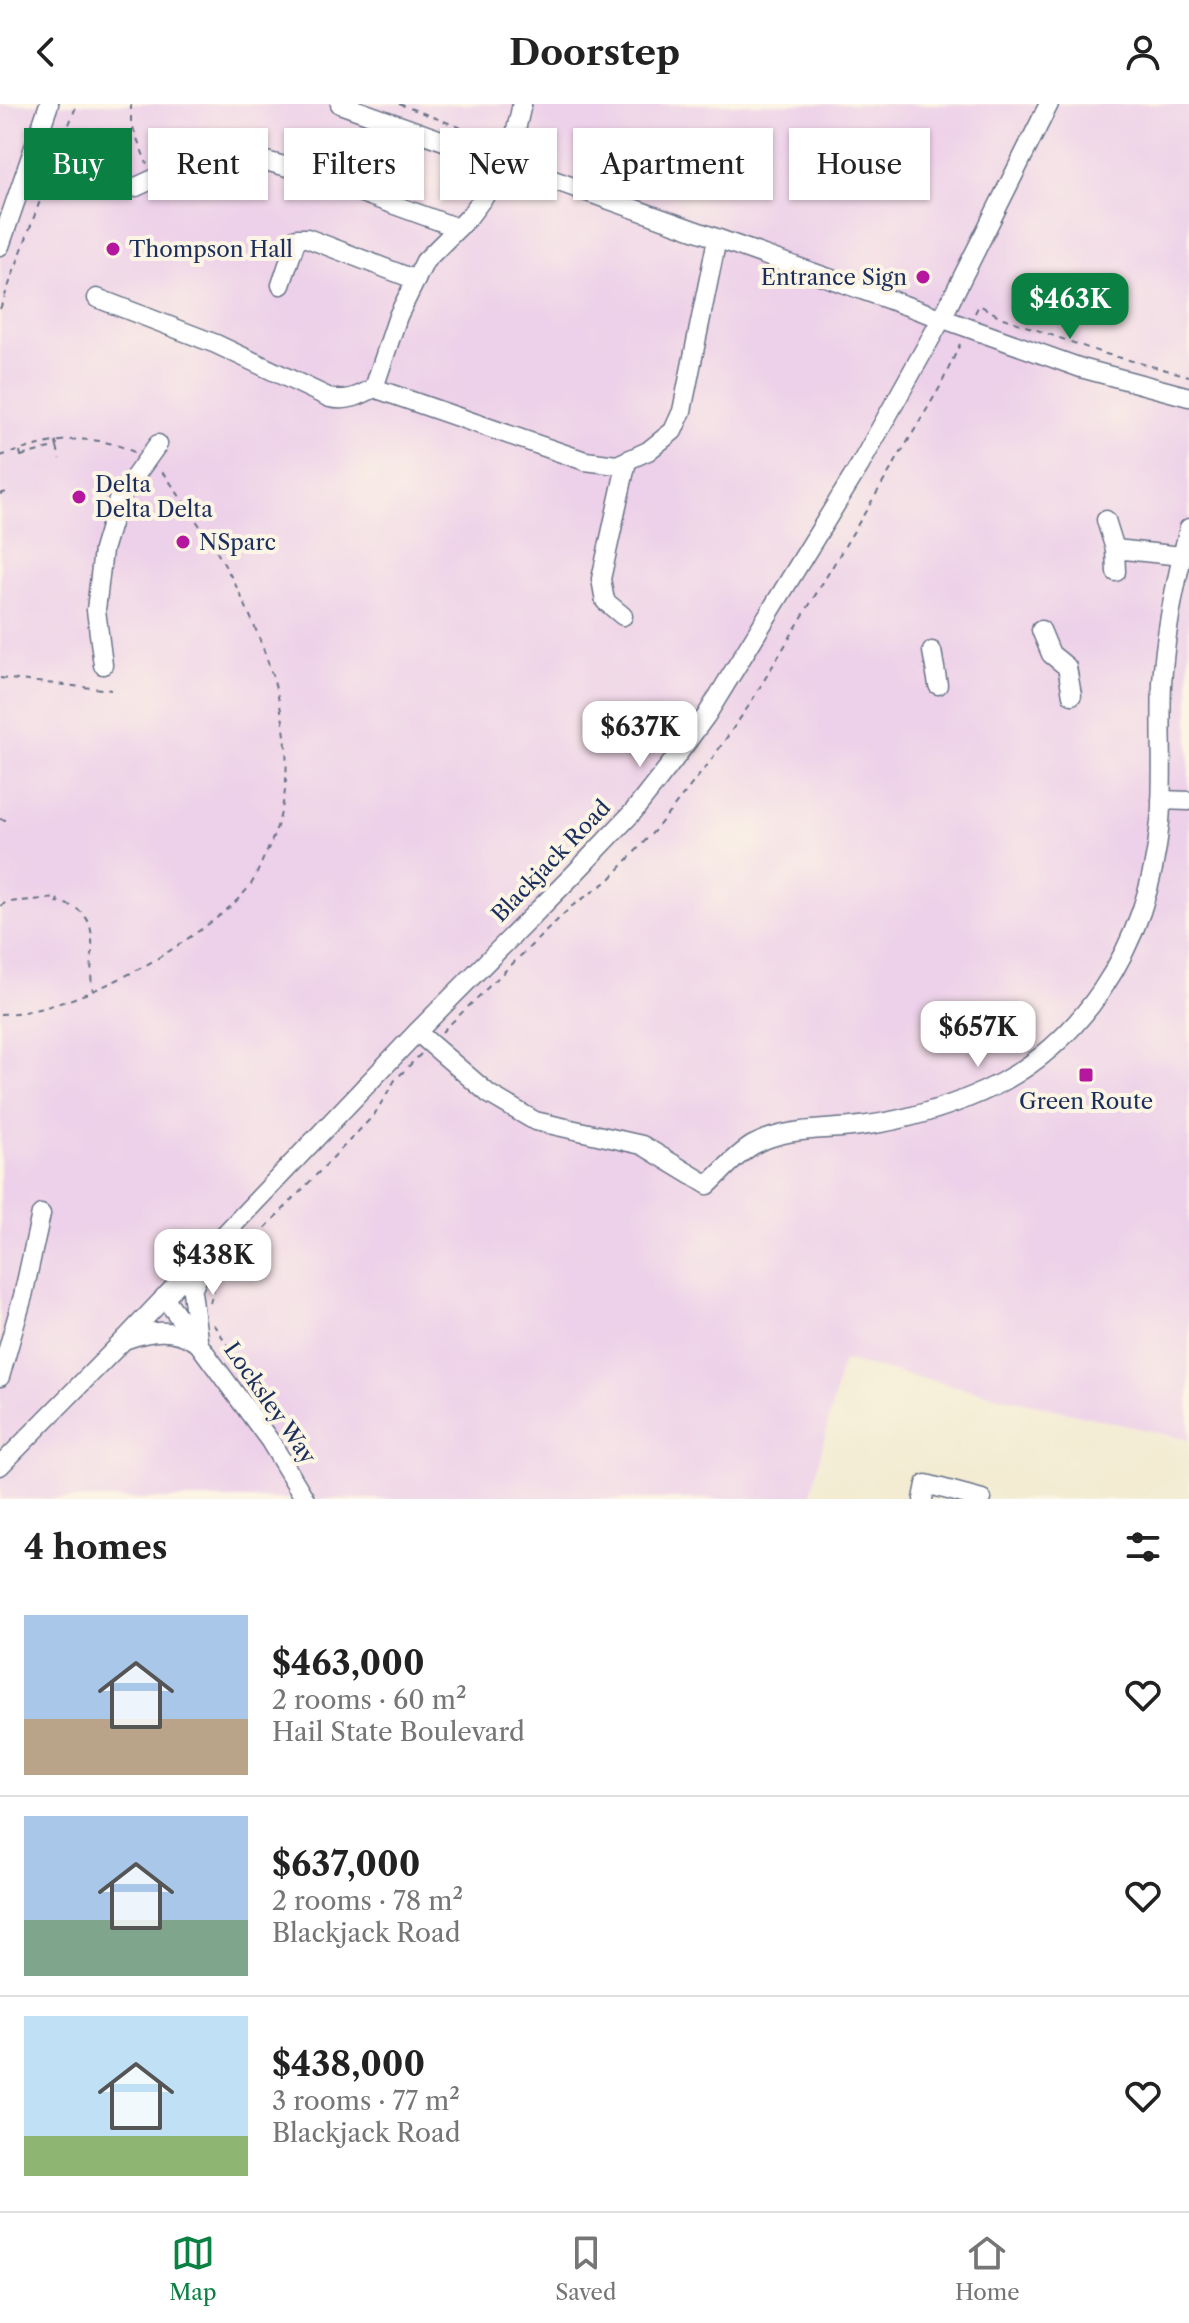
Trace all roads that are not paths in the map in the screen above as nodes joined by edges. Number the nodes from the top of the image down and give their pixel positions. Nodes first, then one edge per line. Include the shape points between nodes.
1 (49, 104) edge
2 (340, 104) edge
3 (522, 104) edge
4 (1049, 104) edge
5 (41, 128) edge
6 (516, 128) edge
7 (440, 140) edge
8 (24, 177) edge
9 (557, 182) edge
10 (132, 188) edge
11 (480, 200) edge
12 (458, 228) junction
13 (717, 239) junction
14 (0, 246) edge
15 (416, 280) junction
16 (281, 285) dead end
17 (97, 298) dead end
18 (942, 318) junction
19 (374, 388) junction
20 (1189, 397) edge
21 (158, 444) dead end
22 (627, 461) junction
23 (1106, 520) dead end
24 (1189, 528) edge
25 (1115, 549) junction
26 (1182, 556) junction
27 (1116, 572) dead end
28 (623, 616) dead end
29 (1041, 630) dead end
30 (932, 651) dead end
31 (103, 665) dead end
32 (938, 685) dead end
33 (1072, 695) dead end
34 (1161, 800) junction
35 (1189, 801) edge
36 (417, 1032) junction
37 (41, 1214) dead end
38 (211, 1248) junction
39 (164, 1297) junction
40 (124, 1340) junction
41 (200, 1345) junction
42 (0, 1377) edge
43 (0, 1466) edge
44 (924, 1492) edge
45 (305, 1499) edge
46 (982, 1499) edge

1 - 5 street
2 - 7 street
3 - 6 street
4 - 18 street, Blackjack Road
8 - 14 street
9 - 13 street
10 - 12 street via 213,152 236,153
11 - 12 street
12 - 15 street via 425,261
13 - 18 street
13 - 22 street via 682,411 673,431
15 - 16 street via 297,238
15 - 19 street
17 - 19 street via 216,344 330,398 342,401
18 - 20 street via 1081,368
18 - 36 street, Blackjack Road via 860,465 673,761 633,812
19 - 22 street via 585,461
21 - 31 street via 118,500 103,550 96,610
22 - 28 street via 601,579 605,601
23 - 25 street
24 - 26 street
25 - 26 street
25 - 27 street
26 - 34 street via 1162,681
29 - 33 street via 1051,654 1067,667
30 - 32 street
34 - 35 street
34 - 36 street via 1152,872 1128,943 1099,995 1059,1043 967,1098 895,1120 788,1132 751,1146 708,1185 642,1145 535,1121 489,1094
36 - 38 street, Blackjack Road
37 - 42 street
38 - 39 street, Blackjack Road
38 - 41 street via 192,1291
39 - 40 street, Blackjack Road
39 - 41 street, Locksley Way
40 - 41 street via 160,1331 185,1335
40 - 43 street, Blackjack Road
41 - 45 street, Locksley Way
44 - 46 street

